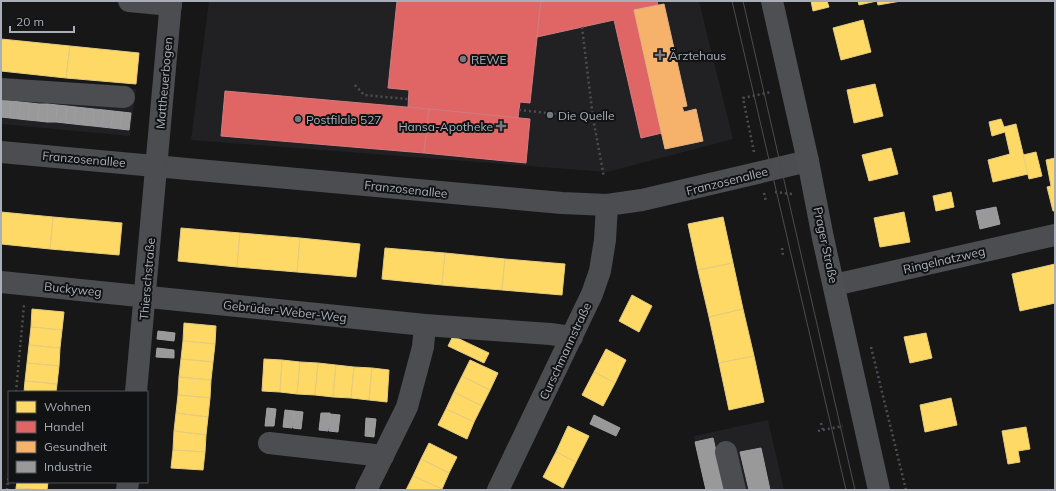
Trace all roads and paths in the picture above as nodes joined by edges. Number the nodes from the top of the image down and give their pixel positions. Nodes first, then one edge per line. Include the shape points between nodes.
1 (129, 1) edge
2 (772, 1) edge
3 (171, 3) edge
4 (582, 27) dead end
5 (355, 85) dead end
6 (1, 89) edge
7 (772, 92) dead end
8 (124, 97) dead end
9 (408, 99) dead end
10 (519, 110) dead end
11 (593, 118) junction
12 (1, 152) edge
13 (755, 156) dead end
14 (808, 162) junction
15 (156, 166) junction
16 (604, 177) dead end
17 (607, 205) junction
18 (1055, 235) edge
19 (782, 248) dead end
20 (783, 256) dead end
21 (1, 282) edge
22 (26, 284) junction
23 (834, 285) junction
24 (146, 297) junction
25 (425, 325) junction
26 (572, 337) junction
27 (870, 342) dead end
28 (16, 391) edge
29 (136, 391) edge
30 (821, 423) dead end
31 (847, 425) dead end
32 (823, 430) junction
33 (818, 431) dead end
34 (269, 443) dead end
35 (726, 452) dead end
36 (383, 456) junction
37 (366, 490) edge
38 (498, 490) edge
39 (736, 490) edge
40 (879, 490) edge
41 (906, 490) edge

1 - 3 street
2 - 14 main road, Prager Straße
3 - 15 street, Mattheuerbogen
4 - 11 path
5 - 9 path via 364,95
6 - 8 street
7 - 13 path via 743,98
10 - 11 path
11 - 16 path
12 - 15 street, Franzosenallee
14 - 17 street, Franzosenallee via 684,192
14 - 23 main road, Prager Straße
15 - 17 street, Franzosenallee
15 - 24 street, Thierschstraße
17 - 26 street, Curschmannstraße via 600,271
18 - 23 street, Ringelnatzweg
19 - 20 path
21 - 22 street, Buckyweg
22 - 24 street, Buckyweg
22 - 28 path
23 - 40 main road, Prager Straße
24 - 25 street, Gebrüder-Weber-Weg
24 - 29 street, Thierschstraße
25 - 26 street, Gebrüder-Weber-Weg
25 - 36 street via 423,347 406,407
26 - 38 street, Curschmannstraße
27 - 41 path
30 - 32 path
31 - 32 path
32 - 33 path
34 - 36 street
35 - 39 street
36 - 37 street

